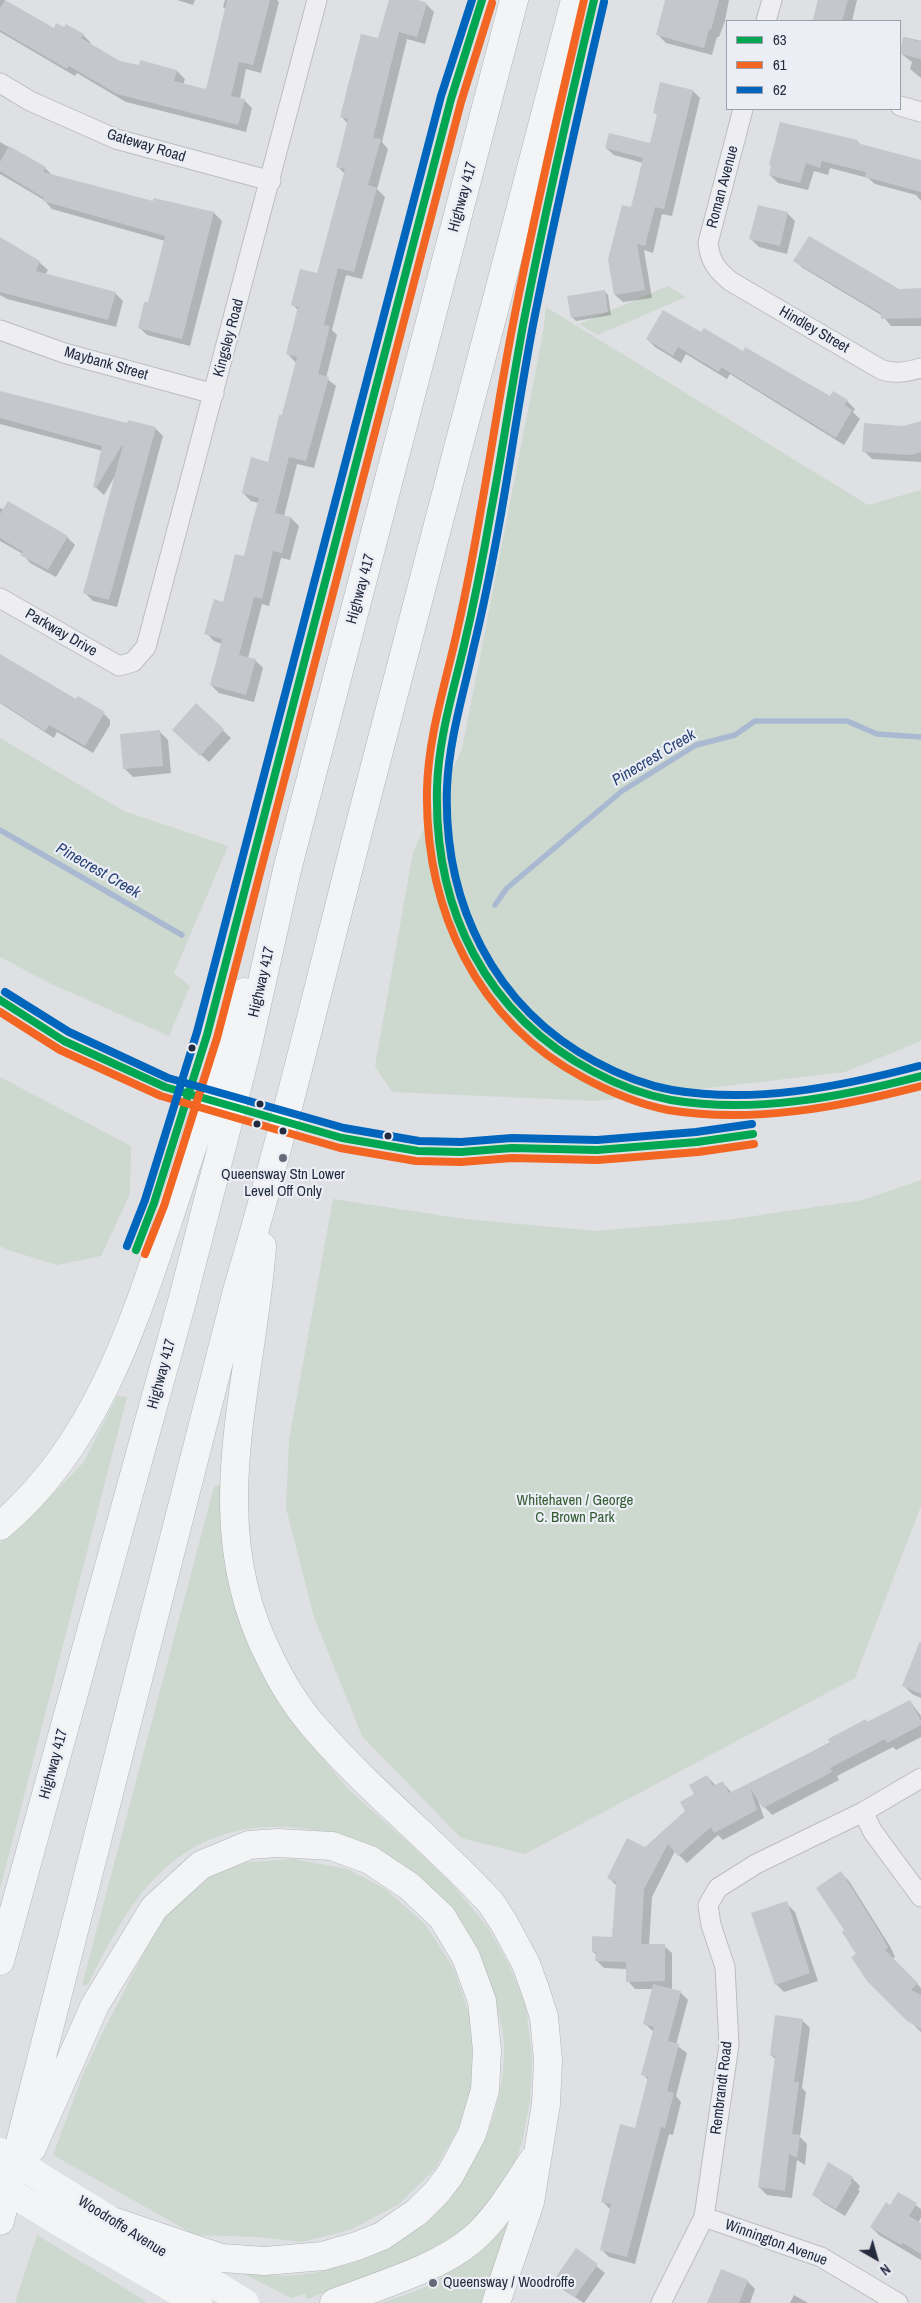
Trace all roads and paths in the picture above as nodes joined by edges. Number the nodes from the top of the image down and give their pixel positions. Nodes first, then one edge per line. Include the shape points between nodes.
1 (317, 0) edge
2 (514, 0) edge
3 (575, 0) edge
4 (772, 0) edge
5 (766, 20) edge
6 (0, 83) edge
7 (901, 106) edge
8 (744, 110) edge
9 (921, 112) edge
10 (271, 181) junction
11 (714, 266) joint
12 (0, 330) edge
13 (921, 368) edge
14 (214, 394) junction
15 (0, 598) edge
16 (123, 664) joint
17 (237, 1045) junction
18 (265, 1196) junction
19 (0, 1526) edge
20 (921, 1778) edge
21 (863, 1812) junction
22 (921, 1897) edge
23 (0, 1961) edge
24 (538, 2151) junction
25 (0, 2152) edge
26 (0, 2186) edge
27 (704, 2217) junction
28 (0, 2222) edge
29 (115, 2222) junction
30 (198, 2303) edge
31 (245, 2303) edge
32 (334, 2303) edge
33 (496, 2303) edge
34 (660, 2303) edge
35 (898, 2303) edge

1 - 10 street, Kingsley Road
2 - 17 main road, Highway 417 via 288,870
3 - 18 main road
4 - 5 street
6 - 10 street, Gateway Road via 116,140
7 - 9 street
8 - 11 street, Roman Avenue via 708,243
10 - 14 street, Kingsley Road
11 - 13 street, Hindley Street via 730,281 882,370 898,373
12 - 14 street, Maybank Street via 64,353
14 - 16 street, Kingsley Road via 146,647 133,662
15 - 16 street, Parkway Drive via 119,666
17 - 19 main road via 184,1173 121,1352 99,1400 48,1479
17 - 23 main road, Highway 417 via 212,1182 180,1308
18 - 24 main road via 259,1283 234,1462 233,1522 247,1603 276,1671 315,1729 477,1887 504,1923 526,1964 544,2016 548,2060 546,2104
18 - 28 main road via 238,1287
20 - 21 street, Rembrandt Road
21 - 22 street via 873,1832
21 - 27 street, Rembrandt Road via 756,1864 718,1888 708,1905 725,1967 729,2045
24 - 32 main road via 500,2210 457,2251 440,2261
24 - 33 main road via 530,2202
25 - 29 main road, Woodroffe Avenue, bridge
26 - 30 main road, Woodroffe Avenue, bridge
27 - 34 street, Rembrandt Road
27 - 35 street, Winnington Avenue via 821,2257
28 - 29 main road via 95,2005 154,1908 202,1865 249,1845 332,1846 370,1860 409,1886 442,1917 466,1957 482,2001 487,2050 485,2090 472,2134 450,2175 417,2212 382,2236 357,2246 324,2256 265,2261 221,2258
29 - 31 main road, Woodroffe Avenue

